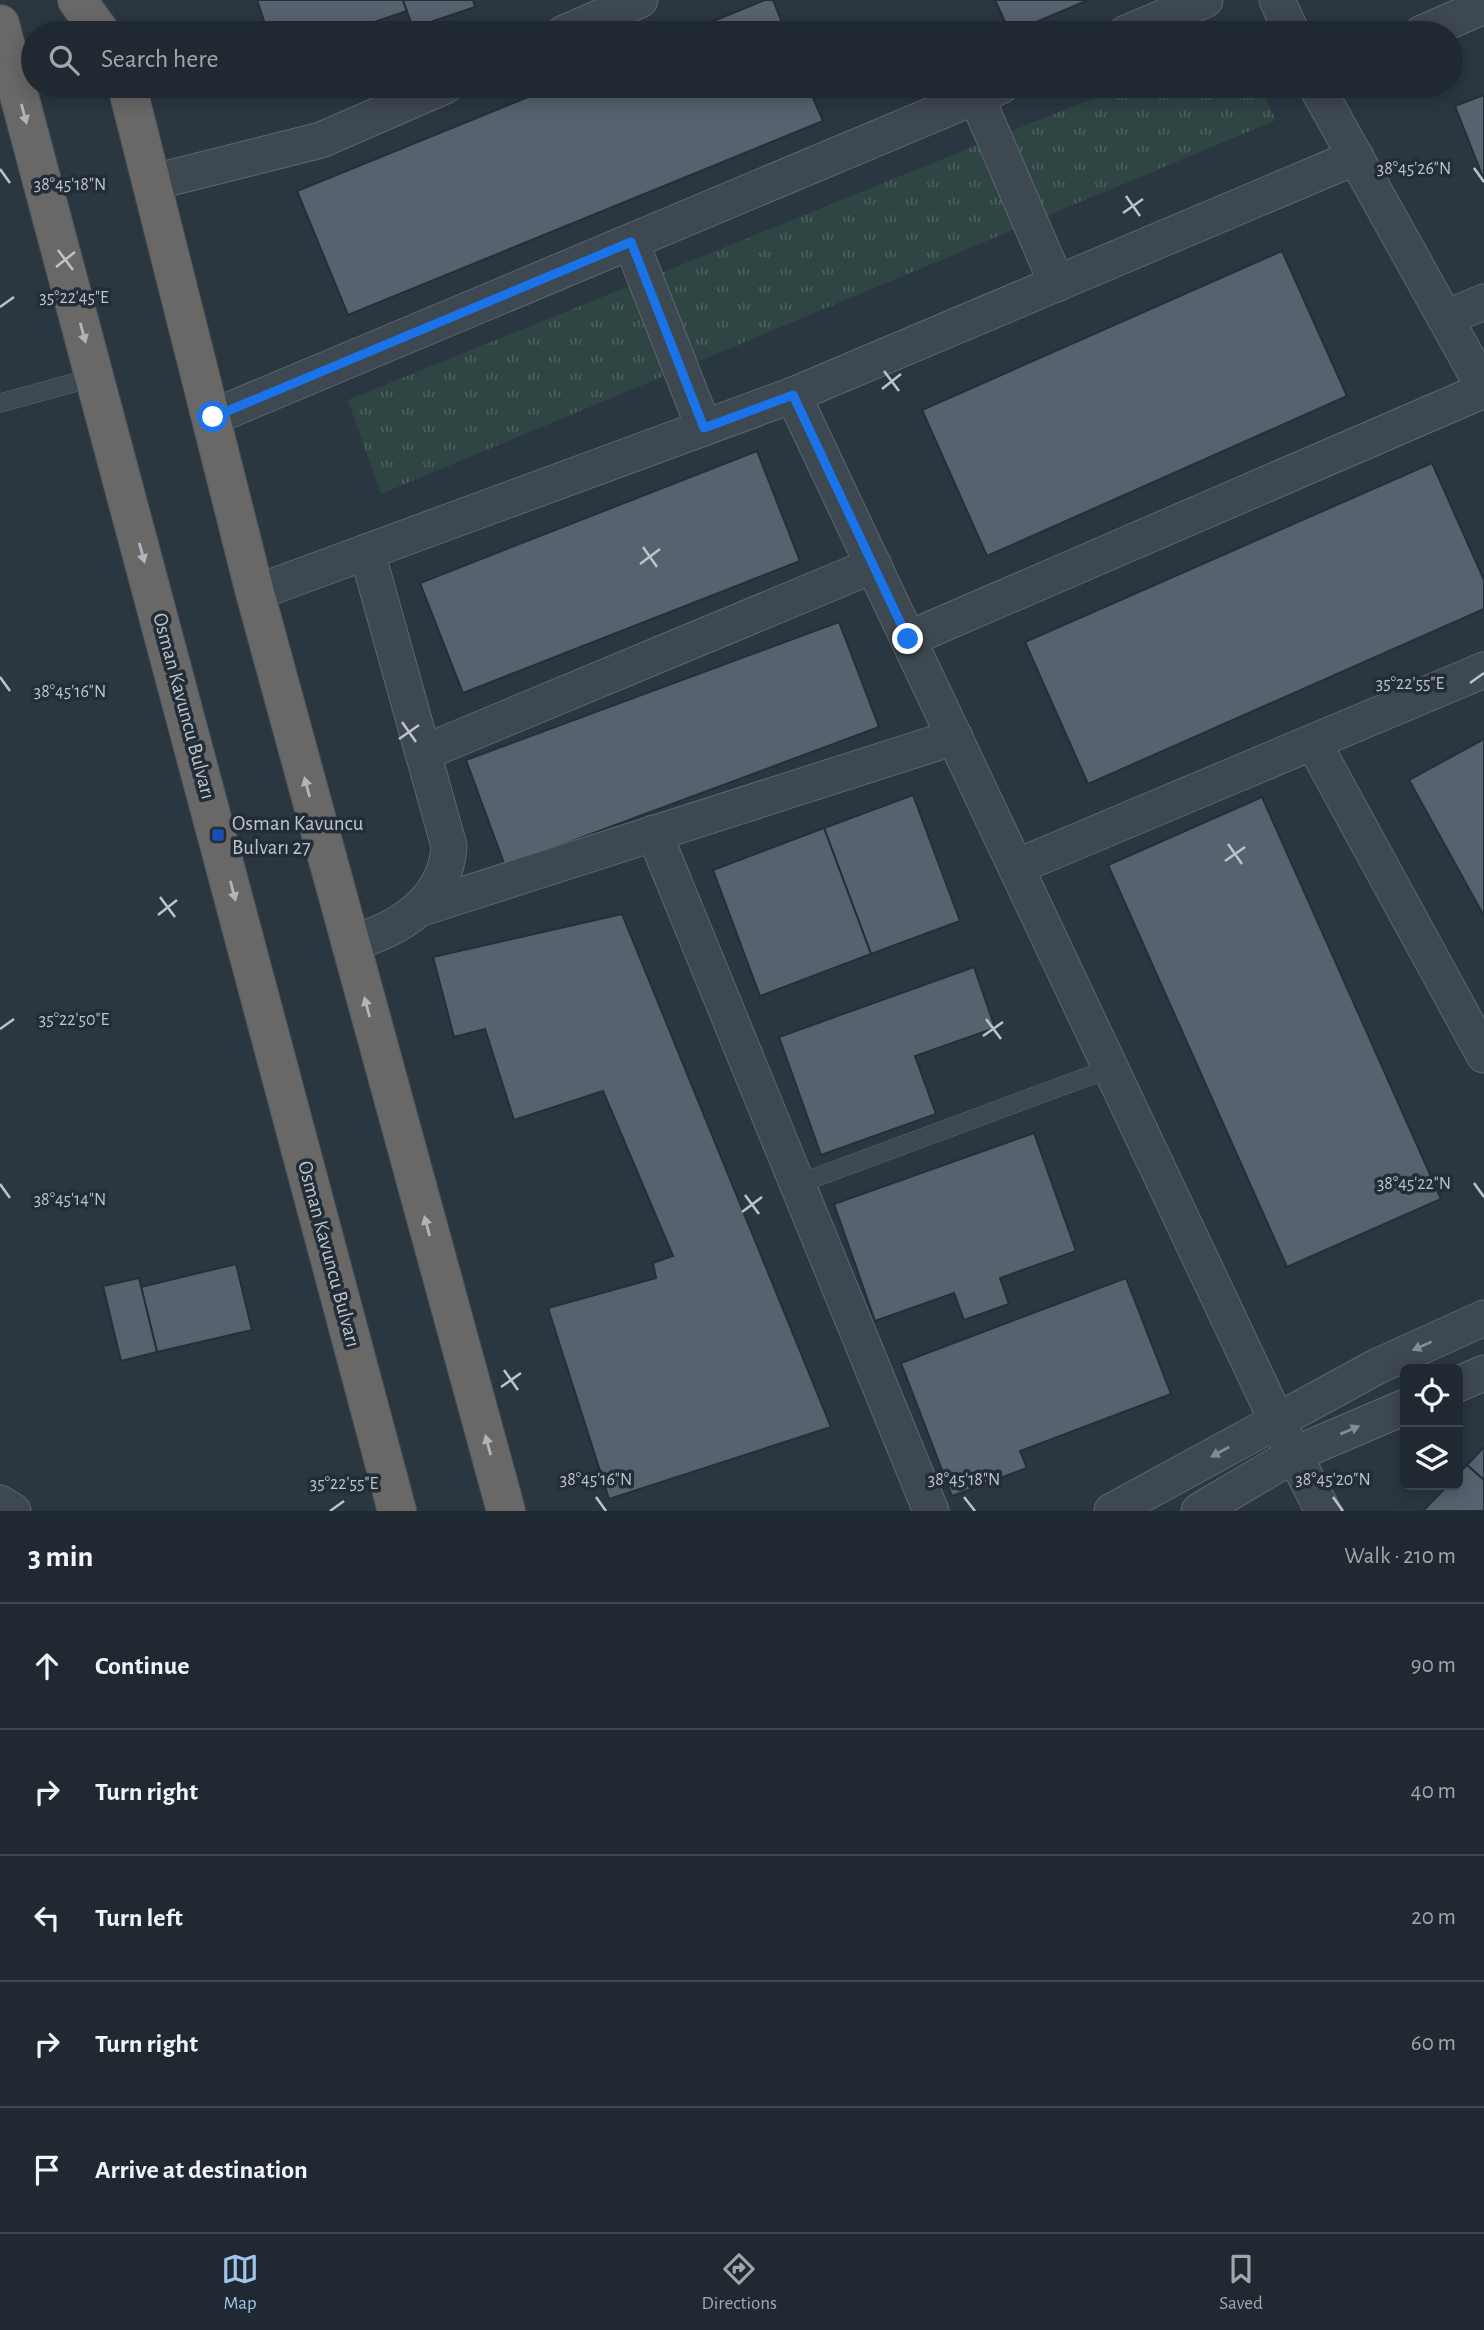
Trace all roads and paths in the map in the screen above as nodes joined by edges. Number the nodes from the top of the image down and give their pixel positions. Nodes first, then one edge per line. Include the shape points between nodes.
1 (77, 0) edge
2 (104, 0) edge
3 (640, 0) edge
4 (1205, 0) edge
5 (1276, 0) edge
6 (1484, 6) edge
7 (593, 10) edge
8 (92, 21) edge
9 (110, 21) edge
10 (579, 21) edge
11 (1155, 21) edge
12 (1286, 21) edge
13 (1450, 21) edge
14 (0, 24) edge
15 (130, 98) edge
16 (417, 98) edge
17 (971, 98) edge
18 (991, 98) edge
19 (1323, 98) edge
20 (1356, 158) junction
21 (154, 182) junction
22 (631, 242) junction
23 (1057, 284) junction
24 (1484, 302) edge
25 (1445, 318) junction
26 (95, 377) junction
27 (1484, 389) edge
28 (793, 395) junction
29 (0, 403) edge
30 (213, 417) junction
31 (704, 428) junction
32 (367, 552) junction
33 (874, 565) junction
34 (255, 593) junction
35 (908, 639) junction
36 (1484, 670) edge
37 (955, 737) junction
38 (1313, 742) junction
39 (423, 753) junction
40 (654, 833) junction
41 (1016, 867) junction
42 (419, 909) junction
43 (349, 943) junction
44 (1484, 1055) edge
45 (1111, 1068) junction
46 (798, 1184) junction
47 (1484, 1318) edge
48 (1484, 1373) edge
49 (1463, 1382) edge
50 (1400, 1409) edge
51 (1277, 1421) junction
52 (1295, 1454) junction
53 (0, 1503) edge
54 (13, 1511) edge
55 (397, 1511) edge
56 (506, 1511) edge
57 (931, 1511) edge
58 (1112, 1511) edge
59 (1199, 1511) edge
60 (1323, 1511) edge

1 - 8 highway
2 - 9 highway
3 - 7 street
4 - 11 street
5 - 12 street
6 - 13 street
7 - 10 street
14 -> 26 highway, Osman Kavuncu Bulvarı
15 - 21 highway
16 - 21 street via 321,140
17 - 22 street
18 - 23 street
19 - 20 street
20 - 23 street
20 - 25 street
21 - 30 highway
22 - 30 street
22 - 31 street
23 - 28 street
24 - 25 street
25 - 27 street
26 - 29 lane
26 -> 55 highway, Osman Kavuncu Bulvarı
27 - 35 street
28 - 31 street
28 - 33 street
30 - 34 highway
31 - 32 street
32 - 34 street
32 - 39 street
33 - 35 street
33 - 39 street
43 -> 34 highway
35 - 37 street
36 - 38 street
37 - 40 street
37 - 41 street
38 - 41 street
38 - 44 street
39 - 42 street via 449,846 442,879
40 - 42 street
40 - 46 street
41 - 45 street
42 - 43 street via 387,931
56 -> 43 highway
45 - 46 lane
45 - 51 street
46 - 57 street
47 -> 51 street via 1378,1366
48 - 49 street
52 -> 50 street
51 - 52 street
51 -> 58 street
52 - 59 street
52 - 60 street
53 - 54 street

